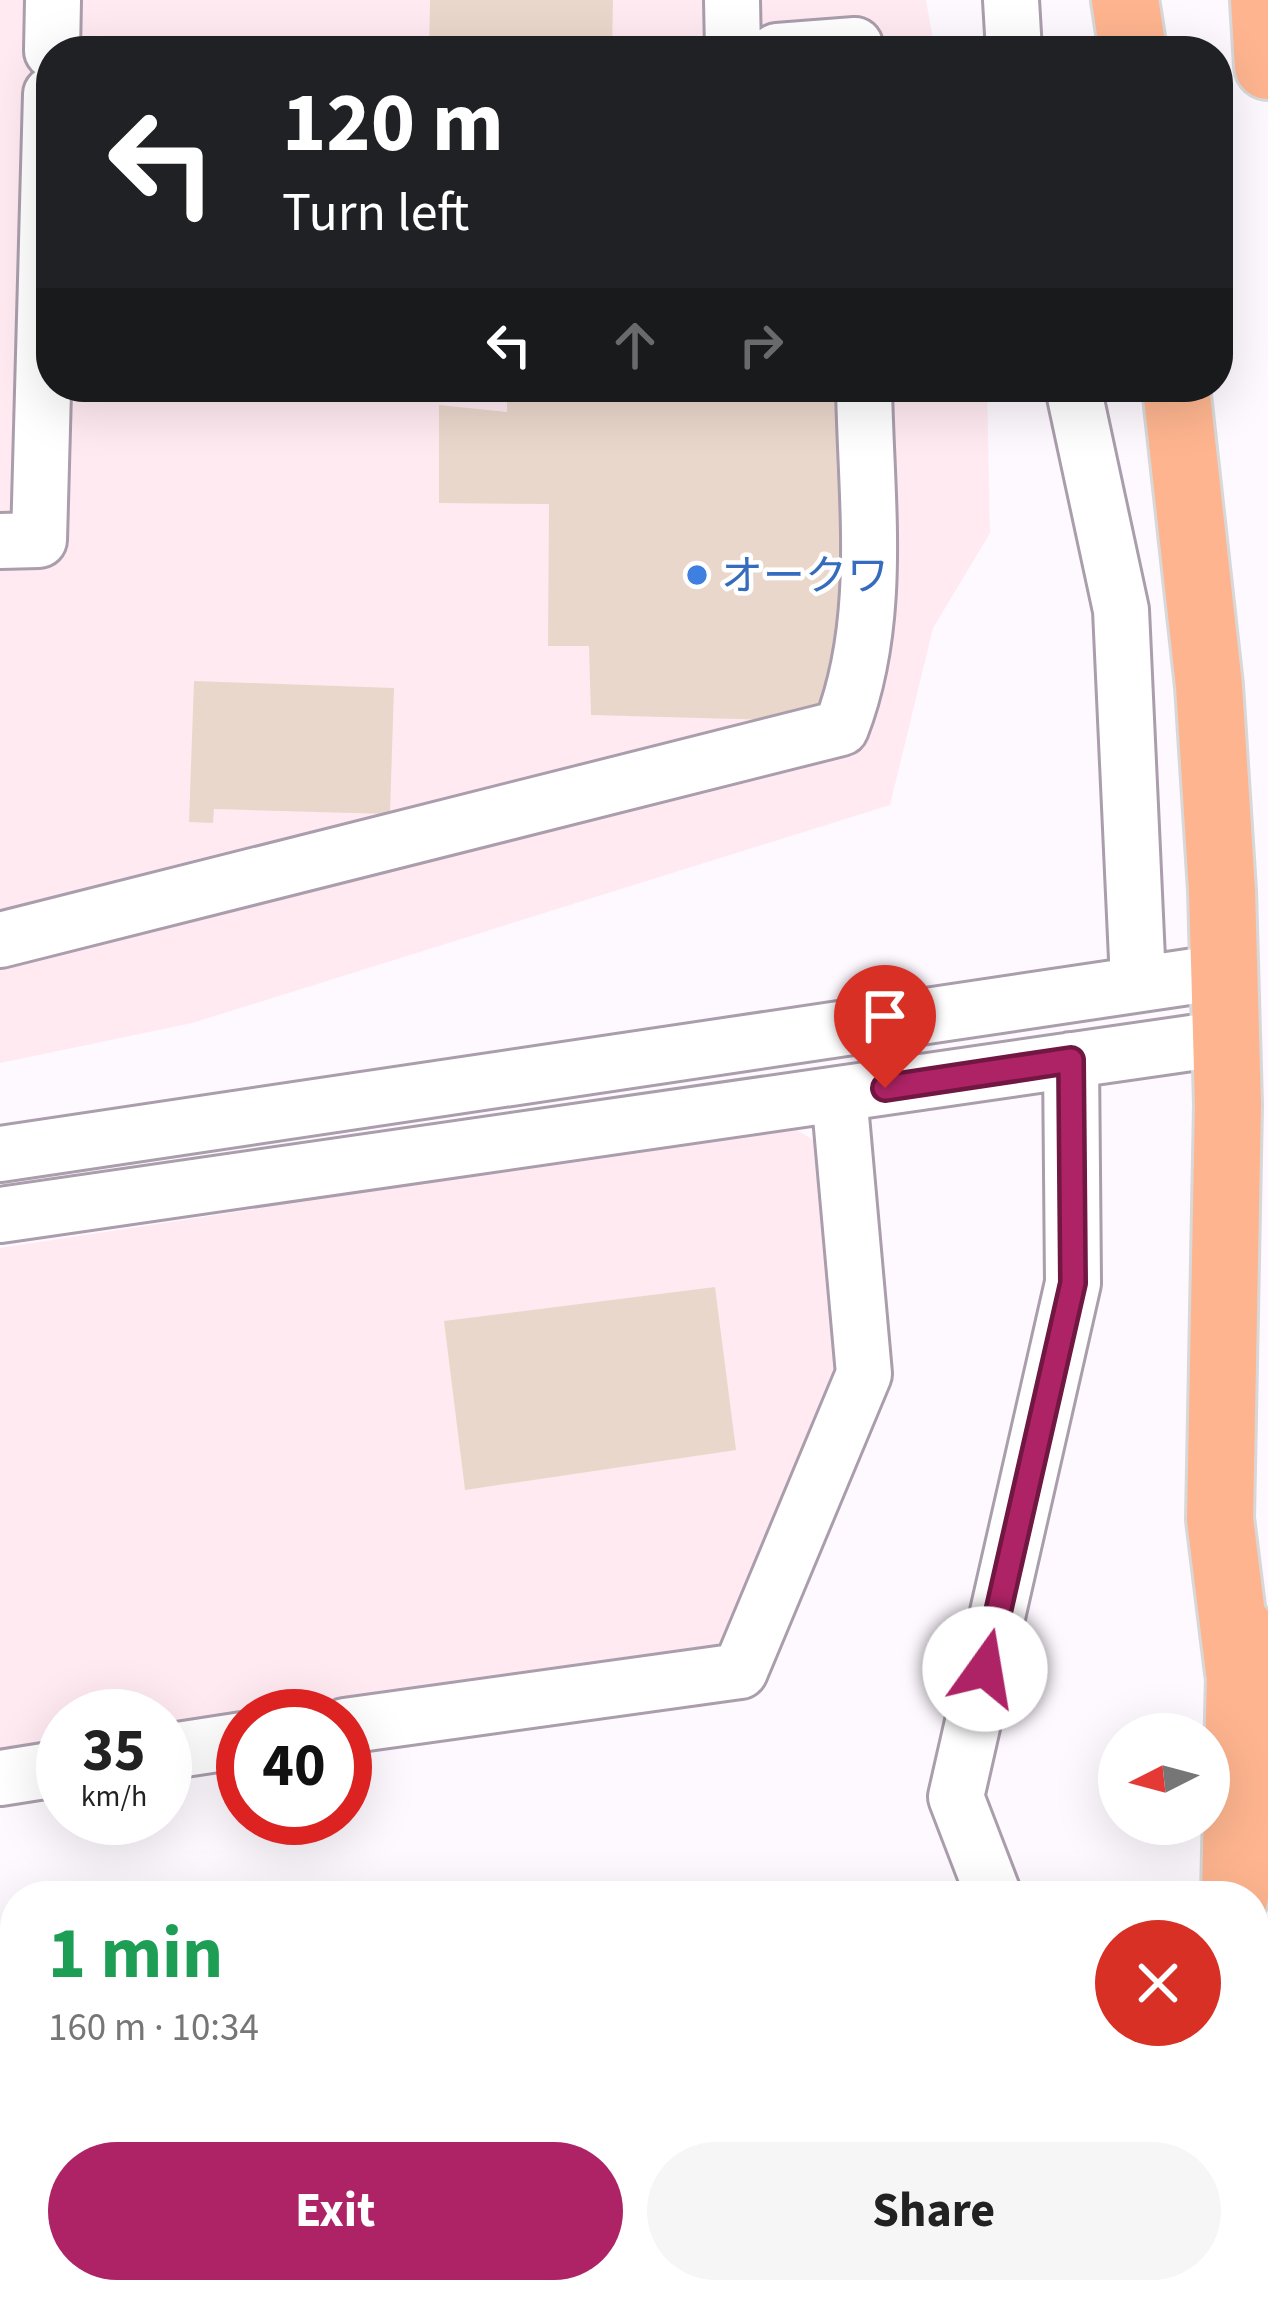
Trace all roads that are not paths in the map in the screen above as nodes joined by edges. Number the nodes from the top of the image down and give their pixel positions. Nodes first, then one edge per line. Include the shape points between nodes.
1 (53, 0) edge
2 (732, 0) edge
3 (1010, 0) edge
4 (1124, 0) edge
5 (1264, 0) edge
6 (52, 36) edge
7 (733, 36) edge
8 (1013, 36) edge
9 (1130, 36) edge
10 (1268, 66) edge
11 (43, 402) edge
12 (864, 402) edge
13 (1076, 402) edge
14 (1179, 402) edge
15 (0, 541) edge
16 (0, 940) edge
17 (1195, 976) tunnel mouth
18 (1138, 981) junction
19 (1205, 1041) dead end
20 (1071, 1060) junction
21 (1268, 1090) edge
22 (838, 1094) junction
23 (0, 1154) edge
24 (0, 1215) edge
25 (1239, 1672) junction
26 (372, 1722) edge
27 (36, 1772) edge
28 (0, 1778) edge
29 (988, 1881) edge
30 (1235, 1881) edge

1 - 6 street
2 - 7 street
3 - 8 street
4 - 9 highway
5 - 10 highway
11 - 15 street via 40,540
12 - 16 street via 869,618 842,728
13 - 18 street via 1121,610
14 - 25 highway via 1222,890 1228,1105 1220,1520
17 - 18 street
18 - 23 street
19 - 20 street
20 - 22 street
20 - 29 street via 1073,1283 956,1797
21 - 25 highway
22 - 24 street
22 - 26 street via 864,1374 740,1671
25 - 30 highway
27 - 28 street

